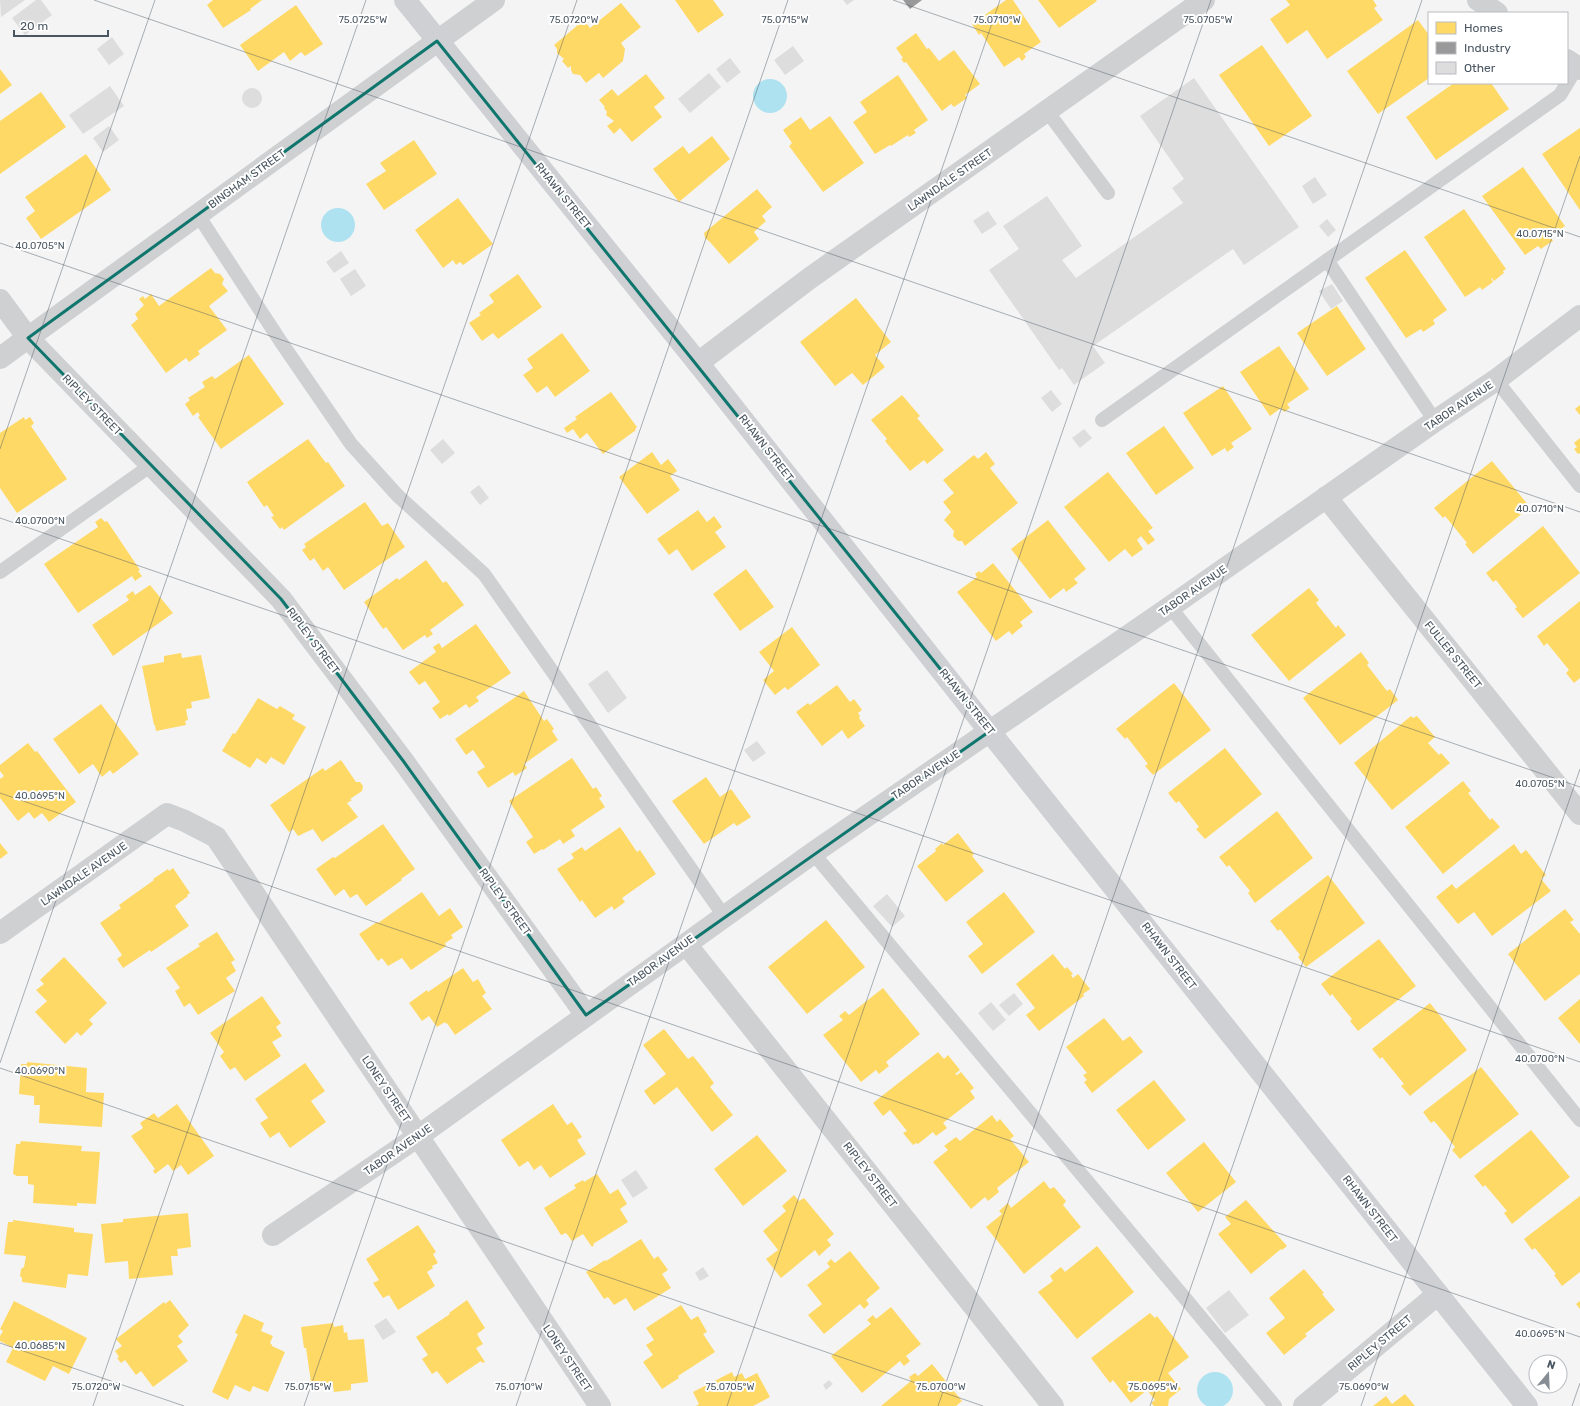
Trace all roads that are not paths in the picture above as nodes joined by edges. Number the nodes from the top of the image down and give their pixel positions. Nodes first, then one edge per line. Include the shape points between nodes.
1 (405, 0) edge
2 (494, 0) edge
3 (1204, 0) edge
4 (1478, 0) edge
5 (1496, 12) edge
6 (437, 41) junction
7 (1575, 66) edge
8 (1568, 80) edge
9 (1566, 84) edge
10 (1047, 111) junction
11 (1108, 193) dead end
12 (198, 215) junction
13 (1327, 260) junction
14 (0, 300) edge
15 (1580, 316) edge
16 (28, 338) junction
17 (0, 358) edge
18 (698, 363) junction
19 (1496, 380) junction
20 (1102, 420) dead end
21 (1434, 421) junction
22 (150, 466) junction
23 (1580, 486) edge
24 (1326, 497) junction
25 (0, 572) edge
26 (1170, 607) junction
27 (990, 731) junction
28 (167, 814) joint
29 (1580, 814) edge
30 (813, 852) junction
31 (724, 916) junction
32 (0, 933) edge
33 (686, 944) junction
34 (586, 1015) junction
35 (1580, 1120) edge
36 (417, 1136) junction
37 (273, 1235) dead end
38 (1438, 1294) junction
39 (600, 1406) edge
40 (1053, 1406) edge
41 (1275, 1406) edge
42 (1304, 1406) edge
43 (1527, 1406) edge

1 - 6 main road, RHAWN STREET
2 - 6 street, BINGHAM STREET
3 - 10 street, LAWNDALE STREET
4 - 5 street
6 - 12 street, BINGHAM STREET
6 - 18 main road, RHAWN STREET
7 - 8 lane
9 - 13 lane via 1560,95
10 - 11 lane
10 - 18 street, LAWNDALE STREET via 810,278
12 - 16 street, BINGHAM STREET
12 - 31 lane via 280,342 351,444 398,496 484,574
13 - 20 lane
13 - 21 lane
14 - 16 street, RIPLEY STREET
15 - 19 street, TABOR AVENUE
16 - 17 street, BINGHAM STREET
16 - 22 street, RIPLEY STREET
18 - 27 main road, RHAWN STREET
19 - 21 street, TABOR AVENUE
19 - 23 lane
21 - 24 street, TABOR AVENUE
22 - 25 lane
22 - 34 street, RIPLEY STREET via 281,599 404,762
24 - 26 street, TABOR AVENUE
24 - 29 street, FULLER STREET
26 - 27 street, TABOR AVENUE
26 - 35 lane
27 - 30 street, TABOR AVENUE
27 - 38 main road, RHAWN STREET
28 - 32 street, LAWNDALE AVENUE
28 - 36 street, LONEY STREET via 216,837
30 - 31 street, TABOR AVENUE
30 - 41 lane
31 - 33 street, TABOR AVENUE
33 - 34 street, TABOR AVENUE
33 - 40 street, RIPLEY STREET
34 - 36 street, TABOR AVENUE
36 - 37 street, TABOR AVENUE
36 - 39 street, LONEY STREET
38 - 42 street, RIPLEY STREET
38 - 43 main road, RHAWN STREET

